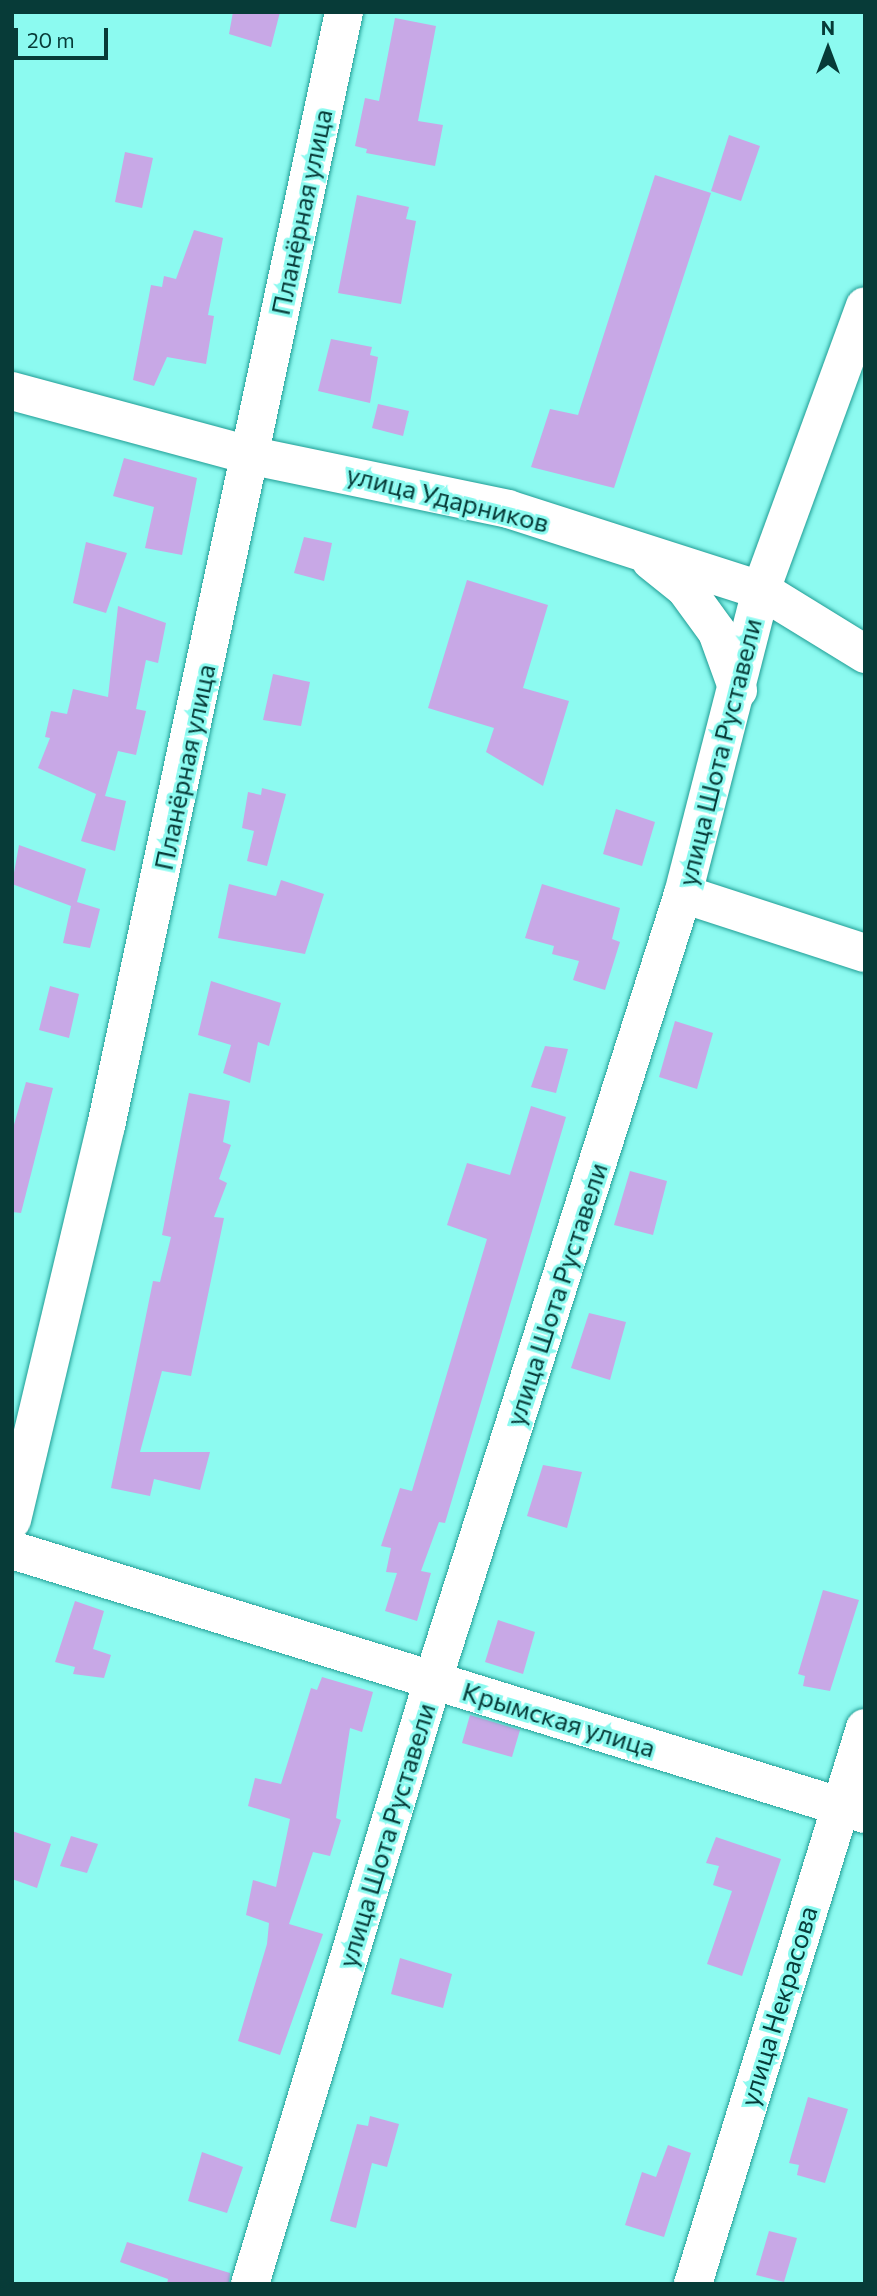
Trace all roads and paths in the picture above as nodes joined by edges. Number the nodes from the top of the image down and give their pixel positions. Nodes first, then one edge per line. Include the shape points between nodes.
1 (344, 12) edge
2 (865, 306) edge
3 (12, 391) edge
4 (253, 456) junction
5 (638, 551) junction
6 (761, 590) junction
7 (865, 654) edge
8 (738, 690) junction
9 (683, 894) junction
10 (865, 953) edge
11 (12, 1520) edge
12 (12, 1550) edge
13 (433, 1680) junction
14 (865, 1728) edge
15 (852, 1810) edge
16 (250, 2284) edge
17 (693, 2284) edge

1 - 4 street, Планёрная улица
2 - 6 street, улица Шота Руставели
3 - 4 street, улица Ударников
4 - 5 street, улица Ударников via 508,509
4 - 11 street, Планёрная улица via 106,1126
5 - 6 street, улица Ударников
5 - 8 street via 685,588 717,632
6 - 7 street, улица Ударников
6 - 8 street, улица Шота Руставели
8 - 9 street, улица Шота Руставели
9 - 10 street
9 - 13 street, улица Шота Руставели
12 - 13 street, Крымская улица
13 - 15 street, Крымская улица
13 - 16 street, улица Шота Руставели
14 - 15 street, улица Некрасова
15 - 17 street, улица Некрасова

